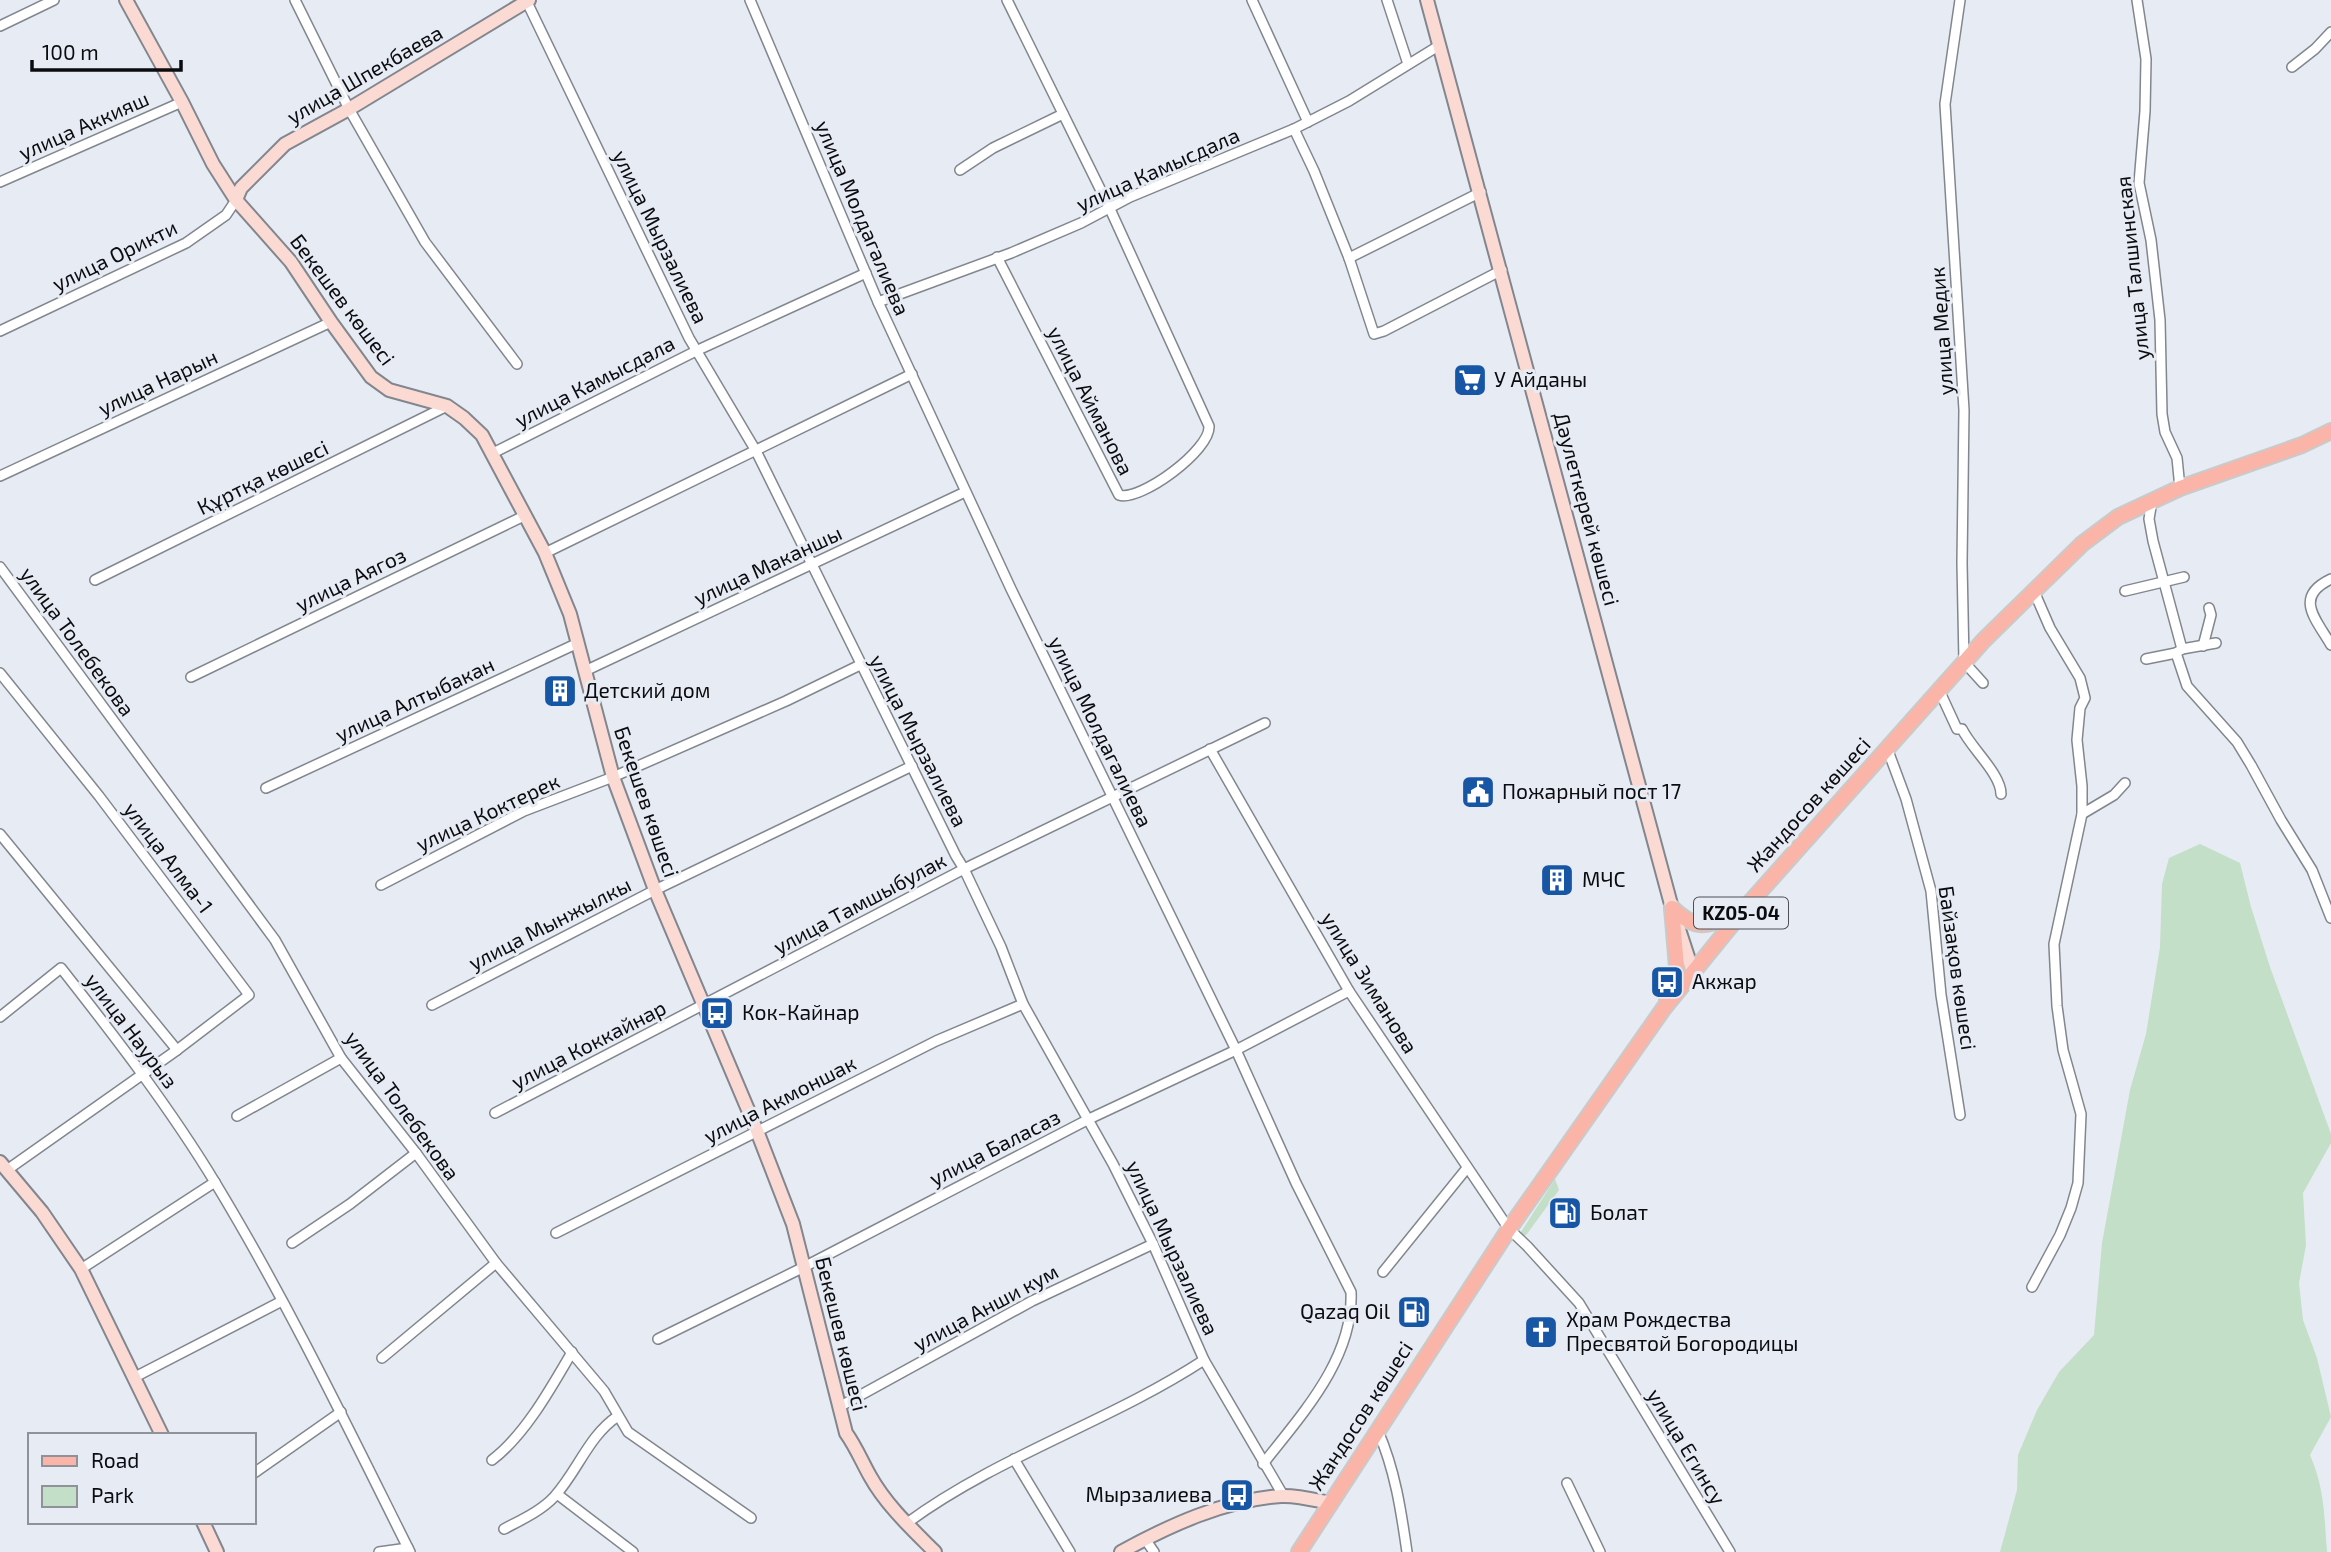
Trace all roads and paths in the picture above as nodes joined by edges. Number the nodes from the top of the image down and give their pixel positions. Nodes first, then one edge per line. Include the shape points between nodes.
1 (54, 0) edge
2 (125, 0) edge
3 (295, 0) edge
4 (527, 0) edge
5 (750, 0) edge
6 (1007, 0) edge
7 (1252, 0) edge
8 (1387, 0) edge
9 (1427, 0) edge
10 (1960, 0) edge
11 (2137, 0) edge
12 (0, 26) edge
13 (2331, 32) edge
14 (1440, 45) junction
15 (1408, 64) junction
16 (2292, 66) dead end
17 (182, 102) junction
18 (349, 109) junction
19 (1063, 114) junction
20 (1308, 122) junction
21 (1294, 129) junction
22 (960, 170) dead end
23 (0, 182) edge
24 (1480, 192) junction
25 (236, 200) junction
26 (1110, 209) junction
27 (997, 257) junction
28 (1349, 258) junction
29 (1502, 270) junction
30 (866, 273) junction
31 (878, 302) junction
32 (331, 322) junction
33 (0, 331) edge
34 (698, 350) junction
35 (517, 364) dead end
36 (912, 374) junction
37 (447, 407) junction
38 (2331, 431) edge
39 (756, 451) junction
40 (493, 453) junction
41 (0, 476) edge
42 (2180, 488) junction
43 (965, 492) junction
44 (2152, 499) junction
45 (526, 515) junction
46 (545, 553) junction
47 (814, 565) junction
48 (0, 567) edge
49 (2184, 577) dead end
50 (2331, 579) edge
51 (95, 580) dead end
52 (2163, 582) junction
53 (2034, 589) junction
54 (2125, 591) dead end
55 (2208, 608) dead end
56 (578, 643) junction
57 (2216, 643) dead end
58 (2331, 645) edge
59 (2203, 646) junction
60 (2179, 651) junction
61 (2146, 659) dead end
62 (1964, 662) junction
63 (860, 665) junction
64 (585, 671) junction
65 (0, 673) edge
66 (191, 677) dead end
67 (1983, 683) dead end
68 (1939, 690) junction
69 (1265, 723) dead end
70 (1887, 748) junction
71 (1210, 749) junction
72 (912, 766) junction
73 (613, 777) junction
74 (2125, 783) dead end
75 (266, 788) dead end
76 (2001, 794) dead end
77 (1111, 796) junction
78 (2082, 814) junction
79 (0, 834) edge
80 (9, 844) junction
81 (0, 852) edge
82 (964, 869) junction
83 (381, 885) dead end
84 (655, 890) junction
85 (1746, 907) junction
86 (1672, 908) junction
87 (2331, 918) edge
88 (1693, 972) junction
89 (1349, 991) junction
90 (1023, 1004) junction
91 (432, 1005) dead end
92 (700, 1007) junction
93 (1664, 1007) junction
94 (0, 1017) edge
95 (177, 1050) junction
96 (1236, 1050) junction
97 (341, 1058) junction
98 (144, 1073) junction
99 (495, 1113) dead end
100 (1960, 1115) dead end
101 (237, 1116) dead end
102 (1088, 1119) junction
103 (757, 1131) junction
104 (416, 1153) junction
105 (4, 1166) edge
106 (1468, 1168) junction
107 (215, 1182) junction
108 (1509, 1229) junction
109 (556, 1233) dead end
110 (292, 1243) dead end
111 (1153, 1244) junction
112 (496, 1263) junction
113 (805, 1266) junction
114 (81, 1269) junction
115 (1383, 1272) dead end
116 (2032, 1287) dead end
117 (282, 1301) junction
118 (658, 1339) dead end
119 (572, 1352) junction
120 (382, 1359) dead end
121 (1204, 1360) junction
122 (135, 1377) junction
123 (839, 1407) junction
124 (341, 1412) junction
125 (618, 1416) junction
126 (1378, 1431) junction
127 (161, 1433) edge
128 (1014, 1459) junction
129 (492, 1460) dead end
130 (1263, 1464) junction
131 (256, 1472) edge
132 (1567, 1483) dead end
133 (557, 1494) junction
134 (1283, 1495) junction
135 (1330, 1503) junction
136 (751, 1518) dead end
137 (906, 1523) junction
138 (205, 1524) edge
139 (504, 1529) dead end
140 (1145, 1539) junction
141 (409, 1550) edge
142 (217, 1552) edge
143 (379, 1552) edge
144 (632, 1552) edge
145 (935, 1552) edge
146 (1070, 1552) edge
147 (1121, 1552) edge
148 (1154, 1552) edge
149 (1299, 1552) edge
150 (1407, 1552) edge
151 (1600, 1552) edge
152 (1730, 1552) edge

1 - 12 street
2 - 17 main road, Бекешев көшесі
3 - 18 street
4 - 18 main road, улица Шпекбаева
4 - 34 street, улица Мырзалиева
5 - 30 street, улица Молдагалиева
6 - 19 street
7 - 20 street
8 - 15 street
9 - 14 main road, Дәулеткерей көшесі
10 - 62 street, улица Медик via 1945,104 1964,425
11 - 42 street, улица Талшинская via 2146,60 2139,183 2160,320 2162,414 2177,458
13 - 16 street
14 - 15 street, улица Камысдала
14 - 24 main road, Дәулеткерей көшесі
15 - 20 street, улица Камысдала
17 - 23 street, улица Аккияш
17 - 25 main road, Бекешев көшесі
18 - 25 main road, улица Шпекбаева via 285,144 241,188
18 - 35 street via 425,242
19 - 22 street via 993,148
19 - 26 street
20 - 21 street, улица Камысдала
21 - 26 street, улица Камысдала
21 - 28 street
24 - 28 street
24 - 29 main road, Дәулеткерей көшесі
25 - 32 main road, Бекешев көшесі via 291,262
25 - 33 street, улица Орикти via 226,215 186,243
26 - 27 street, улица Камысдала
26 - 27 street, улица Айманова via 1210,431 1180,467 1135,493 1121,496
27 - 31 street, улица Камысдала
28 - 29 street via 1374,334
29 - 86 main road, Дәулеткерей көшесі
30 - 31 street, улица Молдагалиева
30 - 34 street, улица Камысдала
31 - 36 street, улица Молдагалиева
32 - 37 main road, Бекешев көшесі via 372,376 389,390
32 - 41 street, улица Нарын
34 - 39 street, улица Мырзалиева
34 - 40 street, улица Камысдала
36 - 39 street
36 - 43 street, улица Молдагалиева
37 - 40 main road, Бекешев көшесі via 482,435
37 - 51 street, Құртқа көшесі
38 - 42 main road, Жандосов көшесі / KZ05-04
39 - 46 street
39 - 47 street, улица Мырзалиева
40 - 45 main road, Бекешев көшесі
42 - 44 main road, Жандосов көшесі / KZ05-04
43 - 47 street, улица Маканшы
43 - 77 street, улица Молдагалиева
44 - 52 street via 2149,519
44 - 53 main road, Жандосов көшесі / KZ05-04 via 2082,544
45 - 46 main road, Бекешев көшесі
45 - 66 street, улица Аягоз
46 - 56 main road, Бекешев көшесі
47 - 63 street, улица Мырзалиева
47 - 64 street, улица Маканшы
48 - 97 street, улица Толебекова via 275,940
49 - 52 street
50 - 58 street via 2310,598 2312,615
52 - 54 street
52 - 60 street
53 - 62 main road, Жандосов көшесі / KZ05-04
53 - 78 street via 2039,608 2083,688 2077,740
55 - 59 street via 2211,615
56 - 64 main road, Бекешев көшесі
56 - 75 street, улица Алтыбакан
57 - 59 street
59 - 60 street
60 - 61 street
60 - 87 street via 2187,686 2251,765 2312,870
62 - 67 street
62 - 68 main road, Жандосов көшесі / KZ05-04
63 - 72 street, улица Мырзалиева
63 - 73 street, улица Коктерек
64 - 73 main road, Бекешев көшесі
65 - 95 street, улица Алма-1 via 249,995
68 - 70 main road, Жандосов көшесі / KZ05-04
68 - 76 street via 1957,729 1962,729 1999,781
69 - 71 street, улица Тамшыбулак
70 - 85 main road, Жандосов көшесі / KZ05-04
70 - 100 street, Байзақов көшесі via 1931,891
71 - 77 street, улица Тамшыбулак
71 - 89 street, улица Зиманова
72 - 82 street, улица Мырзалиева
72 - 84 street, улица Мынжылкы
73 - 83 street, улица Коктерек via 524,811
73 - 84 main road, Бекешев көшесі
74 - 78 street
77 - 82 street, улица Тамшыбулак
77 - 96 street, улица Молдагалиева
78 - 116 street via 2054,944 2063,1051 2081,1114 2078,1184 2060,1235
79 - 80 street
80 - 81 street
80 - 95 street
82 - 90 street, улица Мырзалиева
82 - 92 street, улица Тамшыбулак
84 - 91 street, улица Мынжылкы
84 - 92 main road, Бекешев көшесі
85 - 86 main road via 1707,925 1686,921
85 - 88 main road, Жандосов көшесі / KZ05-04
86 - 88 main road, Дәулеткерей көшесі
86 - 93 main road via 1677,967
88 - 93 main road, Жандосов көшесі / KZ05-04
89 - 96 street, улица Баласаз
89 - 106 street, улица Зиманова
90 - 102 street, улица Мырзалиева
90 - 103 street, улица Акмоншак via 936,1041
92 - 99 street, улица Коккайнар
92 - 103 main road, Бекешев көшесі
93 - 108 main road, Жандосов көшесі / KZ05-04
94 - 98 street, улица Наурыз via 61,968
95 - 98 street, улица Алма-1
96 - 102 street, улица Баласаз
96 - 130 street, улица Молдагалиева via 1351,1292 1352,1304 1330,1373
97 - 101 street
97 - 104 street, улица Толебекова
98 - 105 street, улица Алма-1
98 - 107 street, улица Наурыз
102 - 111 street, улица Мырзалиева
102 - 113 street, улица Баласаз
103 - 109 street, улица Акмоншак
103 - 113 main road, Бекешев көшесі
104 - 110 street
104 - 112 street, улица Толебекова
105 - 114 main road
106 - 108 street, улица Зиманова
106 - 115 street
107 - 114 street
107 - 117 street, улица Наурыз
108 - 126 main road, Жандосов көшесі / KZ05-04
108 - 152 street, улица Егинсу via 1579,1303
111 - 121 street, улица Мырзалиева
111 - 123 street, улица Анши кум via 1032,1301
112 - 119 street, улица Толебекова
112 - 120 street
113 - 118 street, улица Баласаз
113 - 123 main road, Бекешев көшесі
114 - 122 main road
117 - 122 street
117 - 124 street, улица Наурыз
119 - 125 street, улица Толебекова
119 - 129 street via 506,1450
121 - 128 street
121 - 130 street, улица Мырзалиева
122 - 127 main road
123 - 137 main road, Бекешев көшесі via 846,1433 870,1476
124 - 131 street
124 - 141 street, улица Наурыз
125 - 133 street via 594,1438
125 - 136 street, улица Толебекова via 628,1433
126 - 135 main road, Жандосов көшесі / KZ05-04
126 - 150 street via 1402,1510
128 - 137 street via 941,1498
128 - 146 street
130 - 134 street, улица Мырзалиева
132 - 151 street
133 - 139 street
133 - 144 street
134 - 135 main road
134 - 140 main road via 1222,1506
135 - 149 main road, Жандосов көшесі / KZ05-04
137 - 145 main road, Бекешев көшесі
138 - 142 main road
140 - 147 main road
140 - 148 street
141 - 143 street, улица Наурыз

